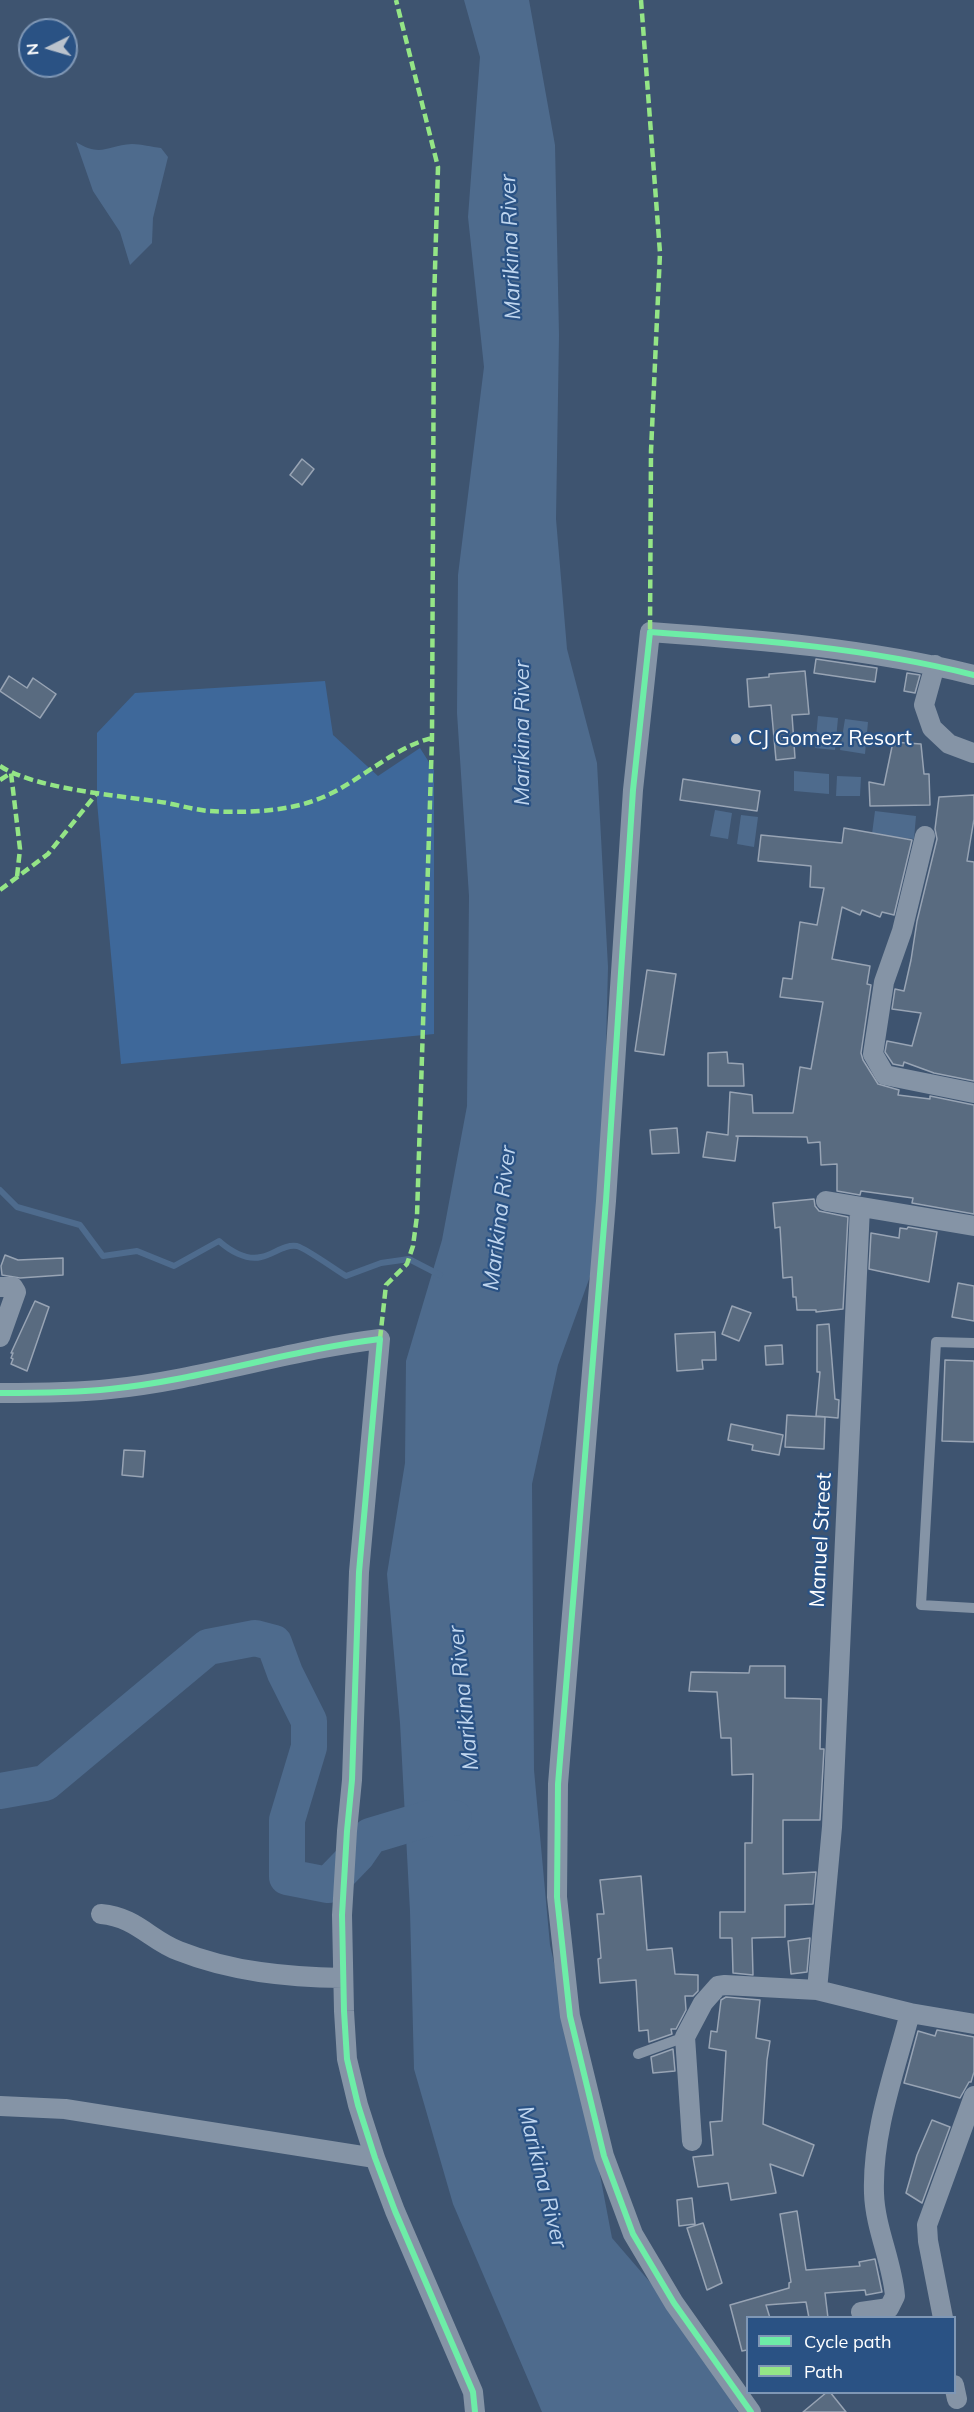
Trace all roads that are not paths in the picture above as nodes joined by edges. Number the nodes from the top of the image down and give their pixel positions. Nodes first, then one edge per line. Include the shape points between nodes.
1 (935, 665) junction
2 (974, 675) edge
3 (973, 753) edge
4 (925, 836) dead end
5 (974, 1093) edge
6 (826, 1201) dead end
7 (860, 1207) junction
8 (974, 1226) edge
9 (0, 1287) edge
10 (0, 1337) edge
11 (974, 1343) edge
12 (0, 1393) edge
13 (974, 1608) edge
14 (101, 1914) dead end
15 (343, 1978) junction
16 (817, 1990) junction
17 (910, 2013) junction
18 (974, 2024) edge
19 (685, 2037) junction
20 (638, 2054) dead end
21 (974, 2096) edge
22 (0, 2106) edge
23 (692, 2141) dead end
24 (375, 2158) junction
25 (861, 2312) dead end
26 (943, 2316) edge
27 (475, 2412) edge
28 (751, 2412) edge

1 - 2 street
1 - 3 street via 924,705 932,728 949,744
1 - 28 street via 795,643 650,632 633,790 606,1201 558,1785 557,1897 570,2016 603,2156 633,2234 674,2303
4 - 5 street via 902,931 884,982 873,1054 885,1075
6 - 7 street
7 - 8 street
7 - 16 street, Manuel Street via 832,1827
9 - 10 street via 13,1287 16,1292
11 - 13 lane via 936,1342 921,1605
12 - 15 street via 110,1389 380,1339 358,1572 352,1780 342,1915
14 - 15 street via 118,1916 177,1951 244,1971
15 - 24 street via 347,2059
16 - 17 street
16 - 19 street via 718,1986 703,2003
17 - 18 street
17 - 25 street via 877,2139 874,2167 877,2219 895,2296 889,2308
19 - 20 lane
19 - 23 street
21 - 26 street via 926,2231
22 - 24 street via 65,2109
24 - 27 street via 473,2392

